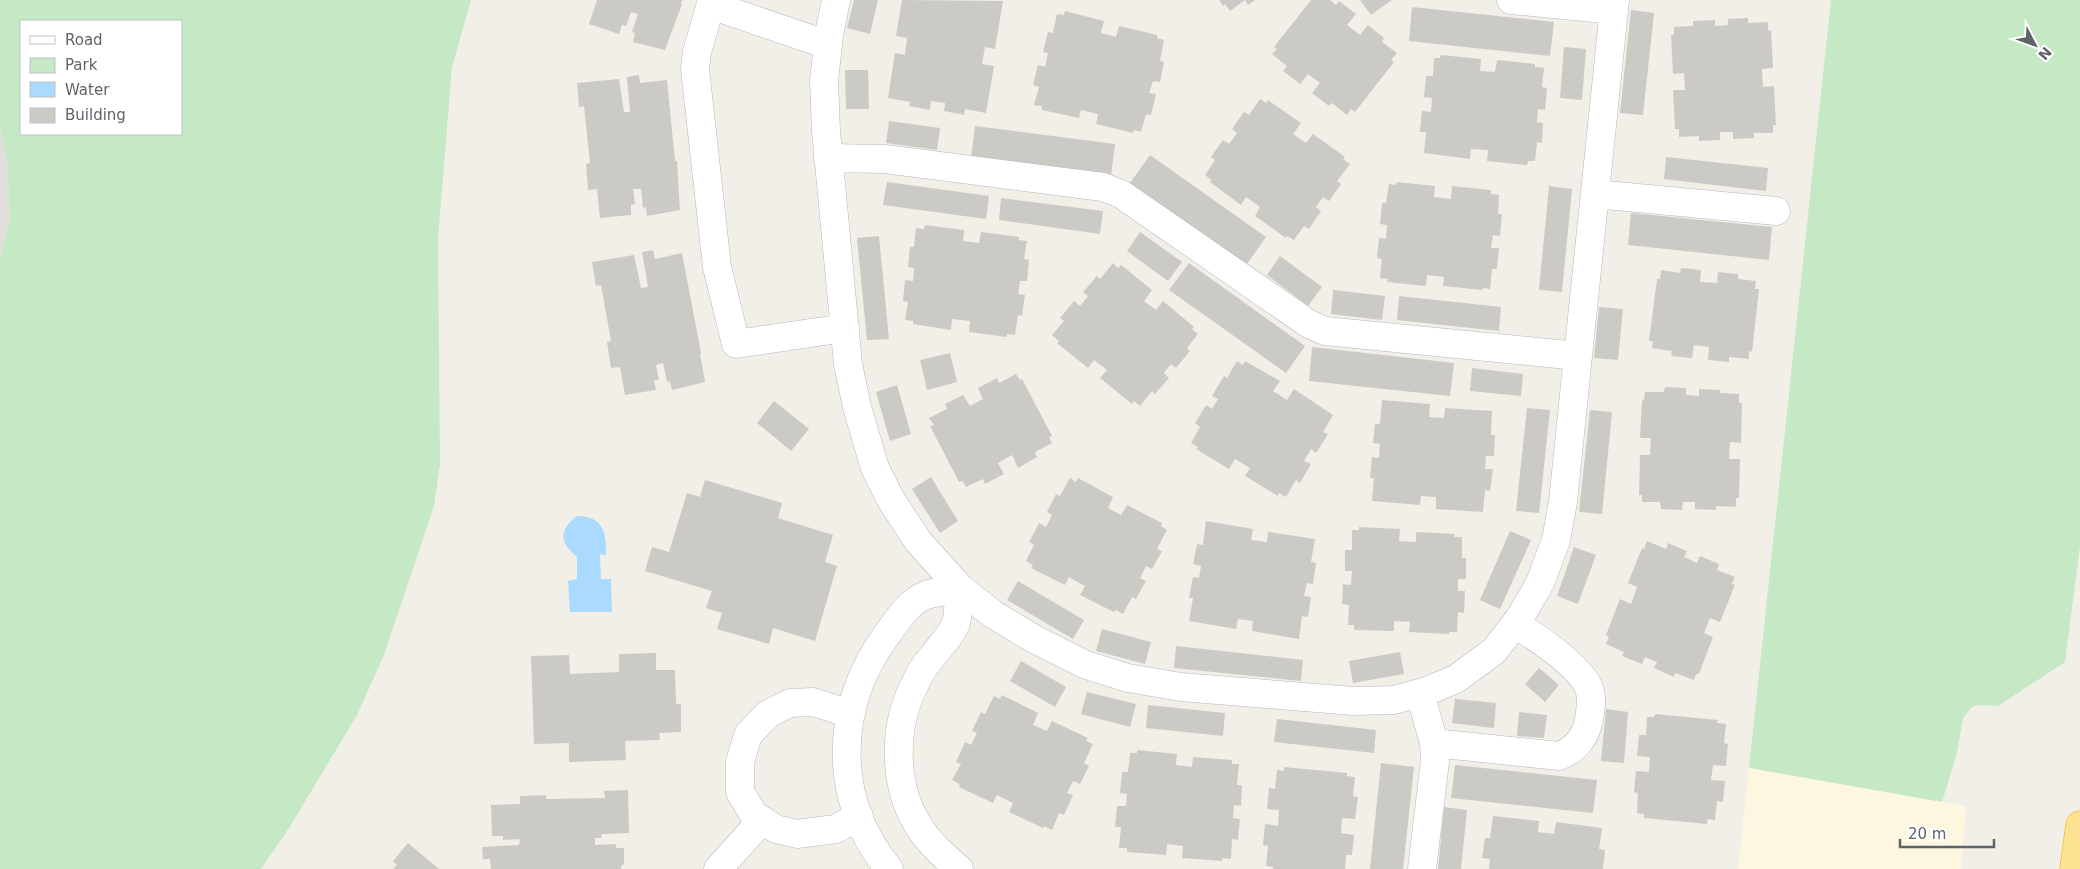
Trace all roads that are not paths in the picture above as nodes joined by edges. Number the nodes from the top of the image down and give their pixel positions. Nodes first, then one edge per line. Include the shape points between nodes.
1 (836, 0) edge
2 (1511, 0) edge
3 (711, 2) edge
4 (1614, 5) edge
5 (828, 45) junction
6 (828, 158) junction
7 (1595, 194) junction
8 (1776, 211) dead end
9 (845, 328) junction
10 (1578, 356) junction
11 (960, 588) junction
12 (1515, 624) junction
13 (1420, 693) junction
14 (851, 714) junction
15 (1434, 743) junction
16 (859, 816) junction
17 (762, 820) junction
18 (2080, 825) edge
19 (718, 869) edge
20 (889, 869) edge
21 (959, 869) edge
22 (1422, 869) edge
23 (2074, 869) edge

1 - 5 street
2 - 4 street
3 - 5 street
3 - 9 street via 695,69 717,267 736,344
4 - 7 street
5 - 6 street via 824,81
6 - 9 street
6 - 10 street via 885,159 1103,187 1121,194 1309,324 1325,331
7 - 8 street
7 - 10 street
9 - 11 street via 848,364 875,468 918,541
10 - 12 street via 1556,540 1540,584
11 - 13 street via 994,615 1034,639 1086,665 1128,678 1182,687 1352,702 1394,700
11 - 14 street via 925,596 909,606 876,650 863,674
11 - 21 street via 956,623 948,638 930,658 906,702 900,733 899,766 904,795 917,824 933,846
12 - 13 street via 1494,651 1456,679
12 - 15 street via 1542,641 1578,672 1588,686 1591,703 1588,727 1580,742 1559,756
13 - 15 street
14 - 16 street via 846,763 851,794
14 - 17 street via 813,702 790,703 768,714 748,735 740,762 740,792 754,815
15 - 22 street via 1435,761
16 - 17 street via 836,829 797,834 776,829
16 - 20 street via 863,829
17 - 19 street
18 - 23 highway

